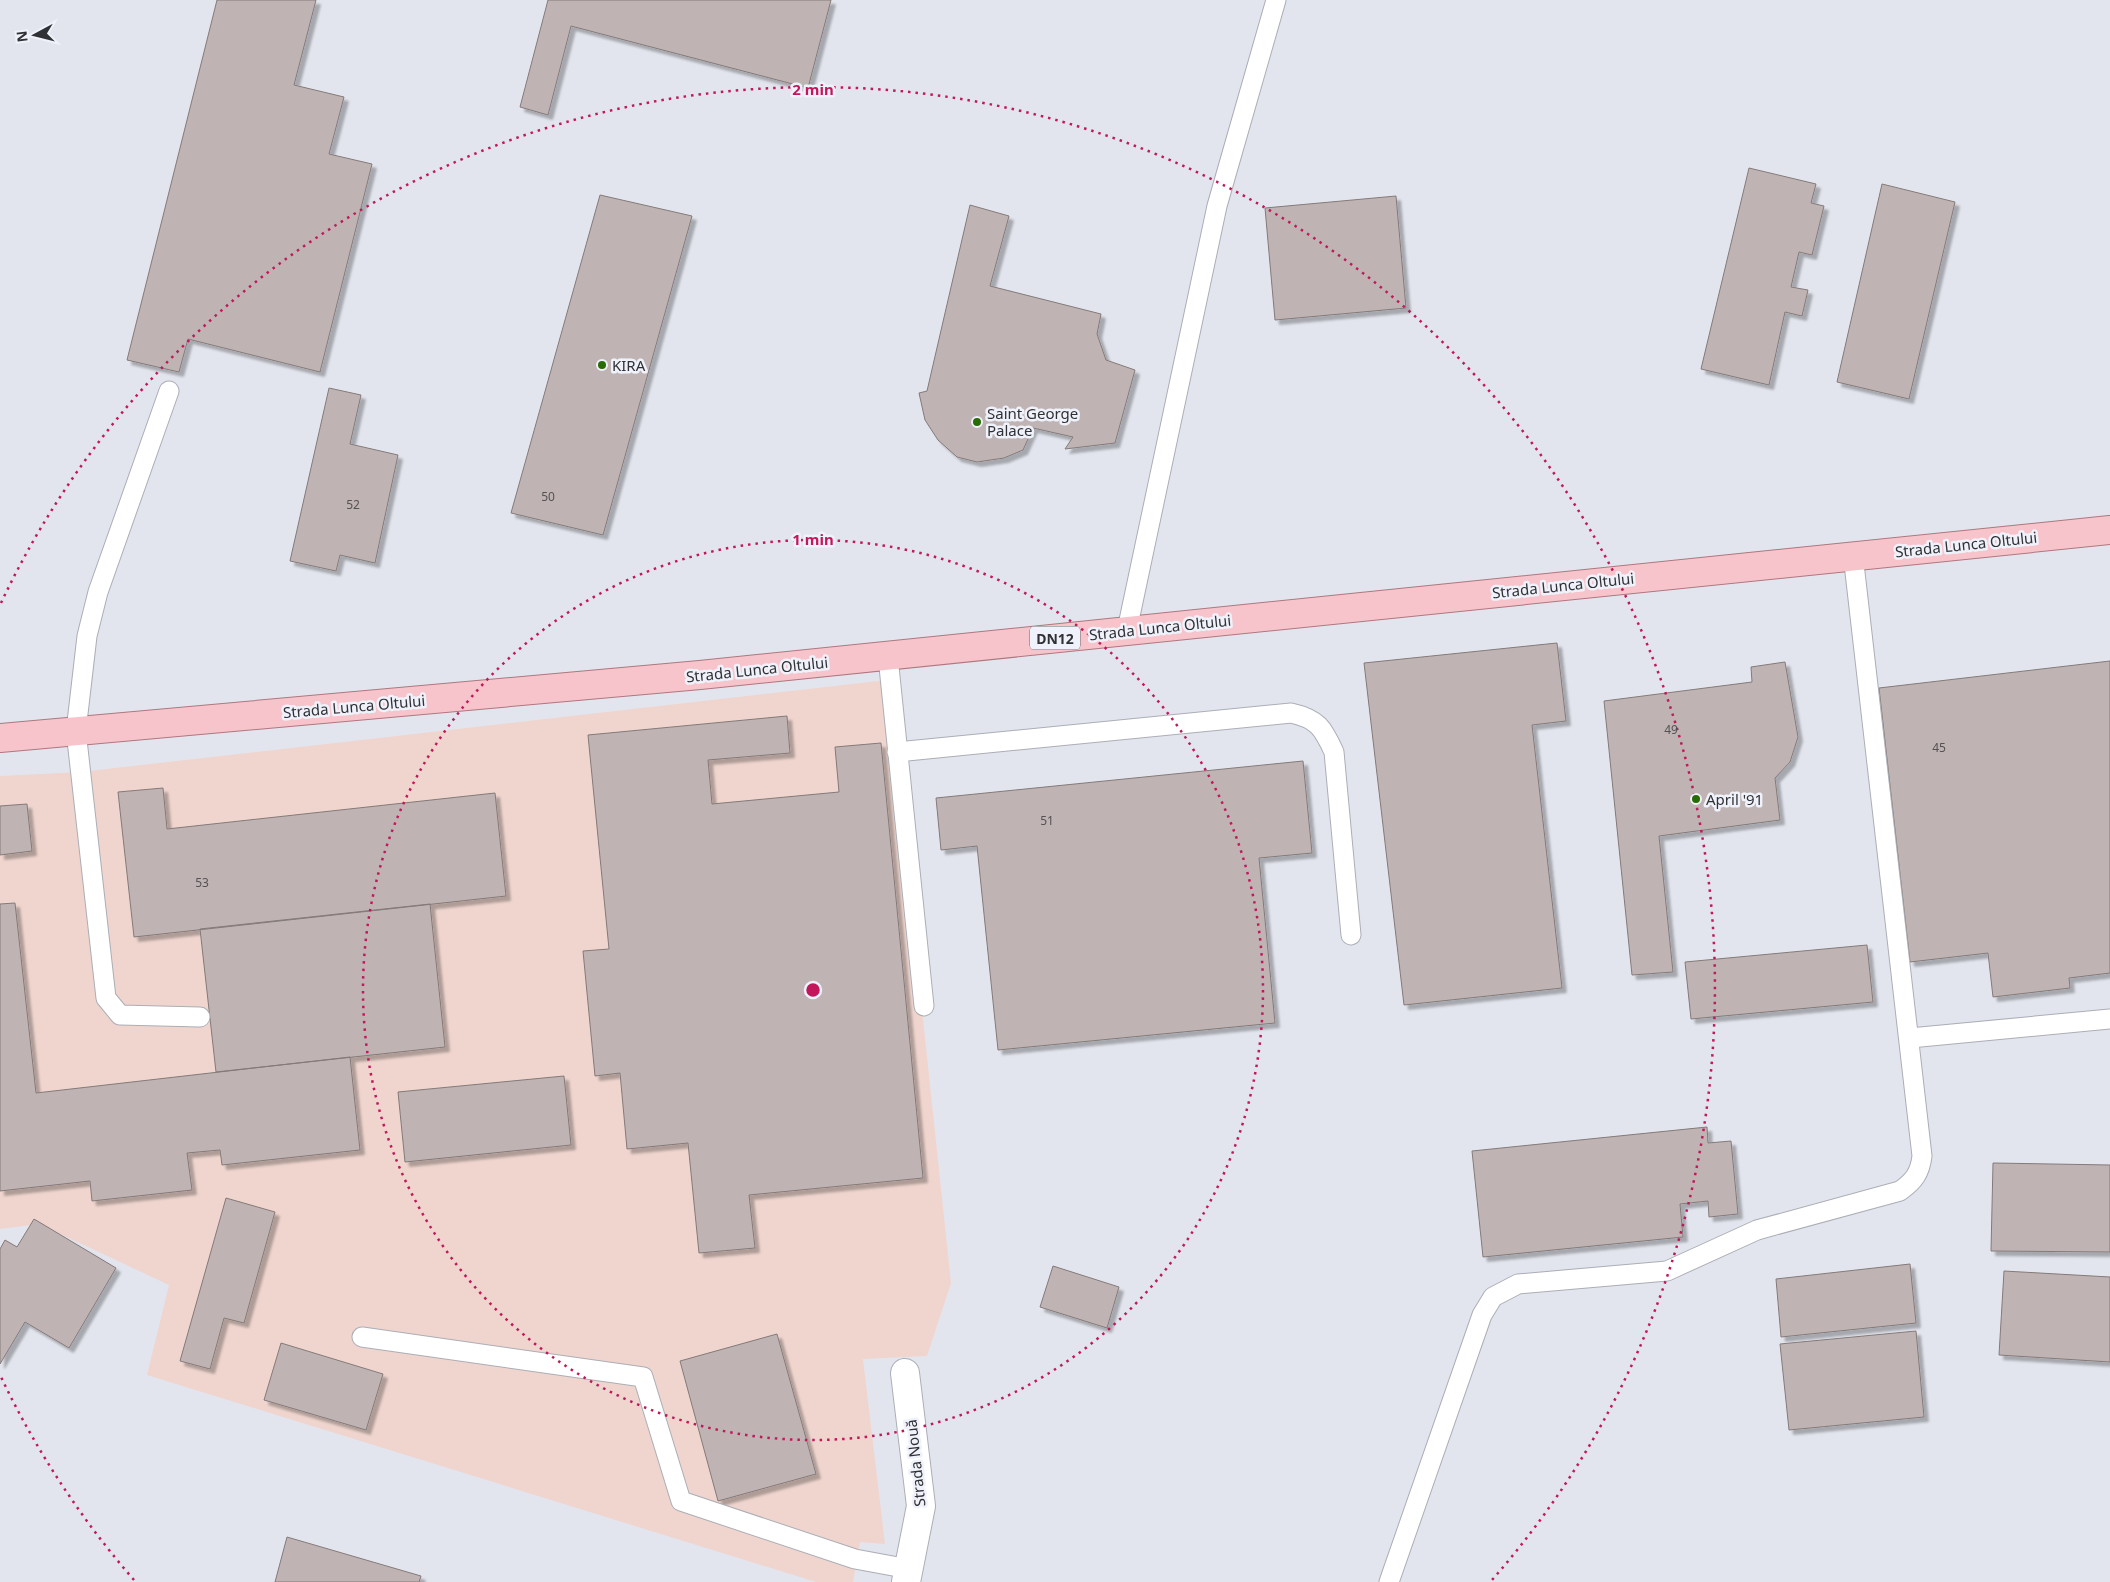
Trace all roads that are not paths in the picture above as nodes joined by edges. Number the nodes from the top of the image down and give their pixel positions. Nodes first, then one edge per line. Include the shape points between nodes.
1 (1276, 0) edge
2 (169, 391) dead end
3 (2110, 530) edge
4 (1853, 555) junction
5 (1127, 630) junction
6 (888, 656) junction
7 (76, 732) junction
8 (0, 738) edge
9 (897, 752) junction
10 (1352, 935) dead end
11 (924, 1006) dead end
12 (200, 1017) dead end
13 (2110, 1019) edge
14 (1910, 1038) junction
15 (362, 1337) dead end
16 (905, 1373) dead end
17 (908, 1576) edge
18 (1389, 1582) edge

1 - 5 lane via 1217,206
2 - 7 lane via 98,592 87,636
3 - 4 main road, Strada Lunca Oltului / DN12
4 - 5 main road, Strada Lunca Oltului / DN12
4 - 14 lane
5 - 6 main road, Strada Lunca Oltului / DN12
6 - 7 main road, Strada Lunca Oltului / DN12
6 - 9 lane
7 - 8 main road, Strada Lunca Oltului / DN12
7 - 12 lane via 106,998 120,1015
9 - 10 lane via 1291,713 1306,716 1323,728 1334,752
9 - 11 lane
13 - 14 lane
14 - 18 lane via 1922,1156 1920,1170 1913,1182 1900,1191 1757,1230 1667,1271 1518,1284 1493,1297 1482,1315
15 - 17 lane via 643,1377 680,1501
16 - 17 street, Strada Nouă via 921,1506

